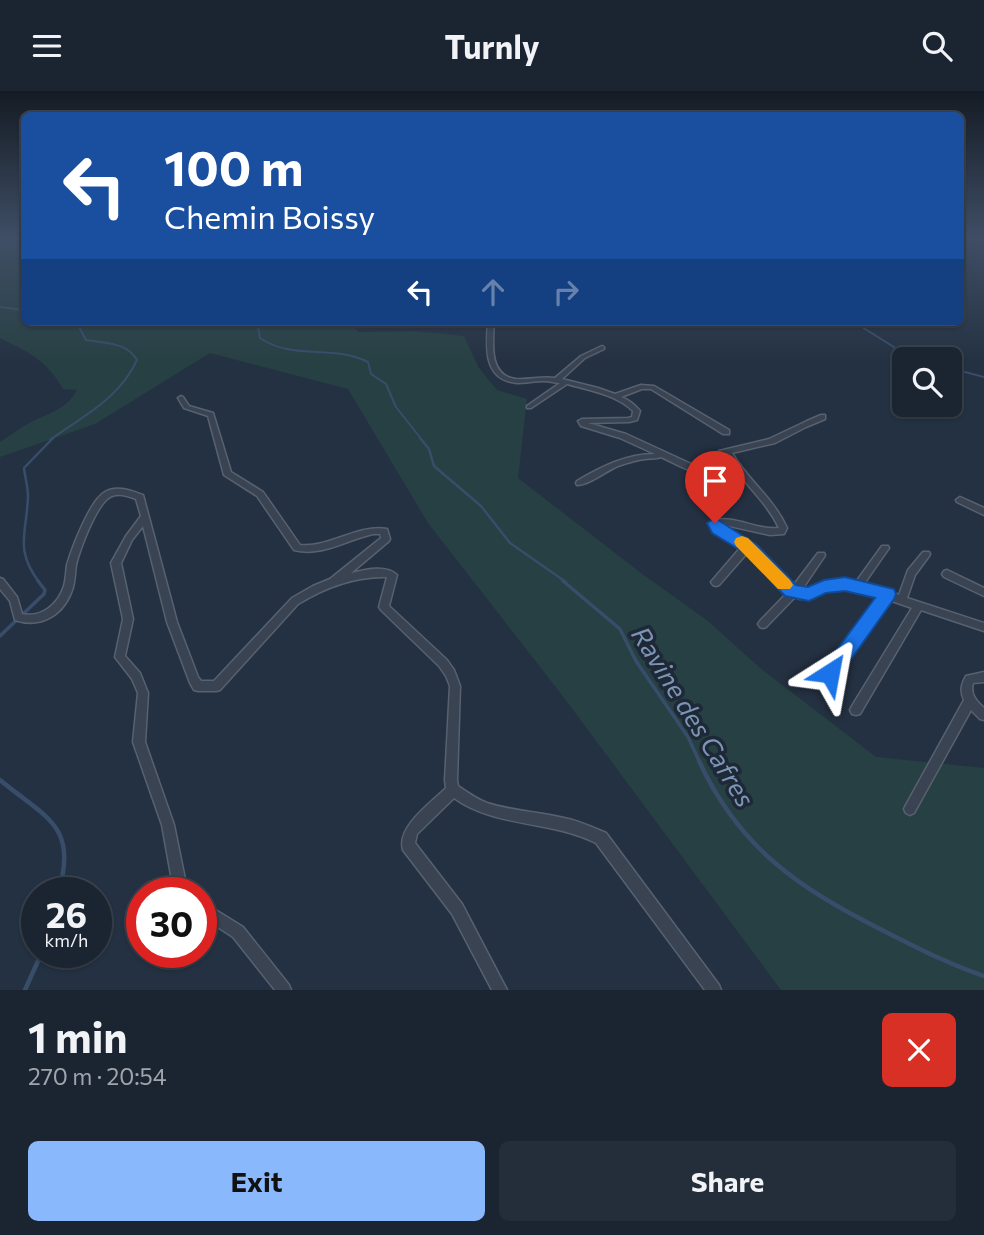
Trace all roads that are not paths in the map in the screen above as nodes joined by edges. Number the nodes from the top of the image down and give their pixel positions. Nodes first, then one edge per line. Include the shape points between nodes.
1 (491, 326) edge
2 (602, 348) dead end
3 (561, 382) junction
4 (615, 397) junction
5 (181, 398) dead end
6 (530, 407) dead end
7 (823, 417) dead end
8 (726, 432) dead end
9 (728, 452) junction
10 (663, 456) junction
11 (580, 483) dead end
12 (960, 500) dead end
13 (984, 512) edge
14 (145, 517) junction
15 (748, 546) junction
16 (886, 548) dead end
17 (926, 554) dead end
18 (821, 555) dead end
19 (947, 574) dead end
20 (0, 582) edge
21 (333, 582) junction
22 (716, 582) dead end
23 (858, 586) junction
24 (794, 592) junction
25 (984, 592) edge
26 (888, 594) junction
27 (902, 599) junction
28 (919, 605) junction
29 (763, 624) dead end
30 (984, 627) edge
31 (830, 673) dead end
32 (984, 677) edge
33 (970, 701) junction
34 (856, 710) dead end
35 (984, 715) edge
36 (453, 790) junction
37 (910, 809) dead end
38 (178, 877) edge
39 (217, 918) edge
40 (284, 990) edge
41 (500, 990) edge
42 (714, 990) edge

1 - 3 street via 491,356 498,373 510,380
2 - 3 street via 583,357
3 - 4 street
3 - 6 street
4 - 8 street via 652,387
4 - 10 street via 635,407 635,418 581,422
5 - 21 street via 186,407 211,415 230,478 260,494 297,548 313,549 384,531 386,539
7 - 9 street via 771,441
9 - 10 street via 722,453 715,471 706,473
9 - 15 street via 783,528 771,532 715,523
10 - 11 street via 615,464
12 - 13 street
14 - 20 street via 140,496 128,492 107,495 84,533 65,594 40,619 18,617 14,600
14 - 21 street via 172,622 198,686 216,685 295,601
14 - 38 street via 116,563 128,619 120,657 143,692 139,742 168,825
15 - 22 street
15 - 24 street
16 - 23 street
17 - 27 street via 911,573
18 - 24 street
19 - 25 street
21 - 36 street via 392,575 384,607 450,673 455,686
23 - 24 street via 834,584 809,594
23 - 26 street
24 - 29 street
26 - 27 street
26 - 31 street
27 - 28 street
28 - 30 street
28 - 34 street
32 - 33 street via 966,684
33 - 35 street
33 - 37 street
36 - 41 street via 412,829 408,845 457,909
36 - 42 street via 488,808 583,827 601,838
39 - 40 street via 238,932

